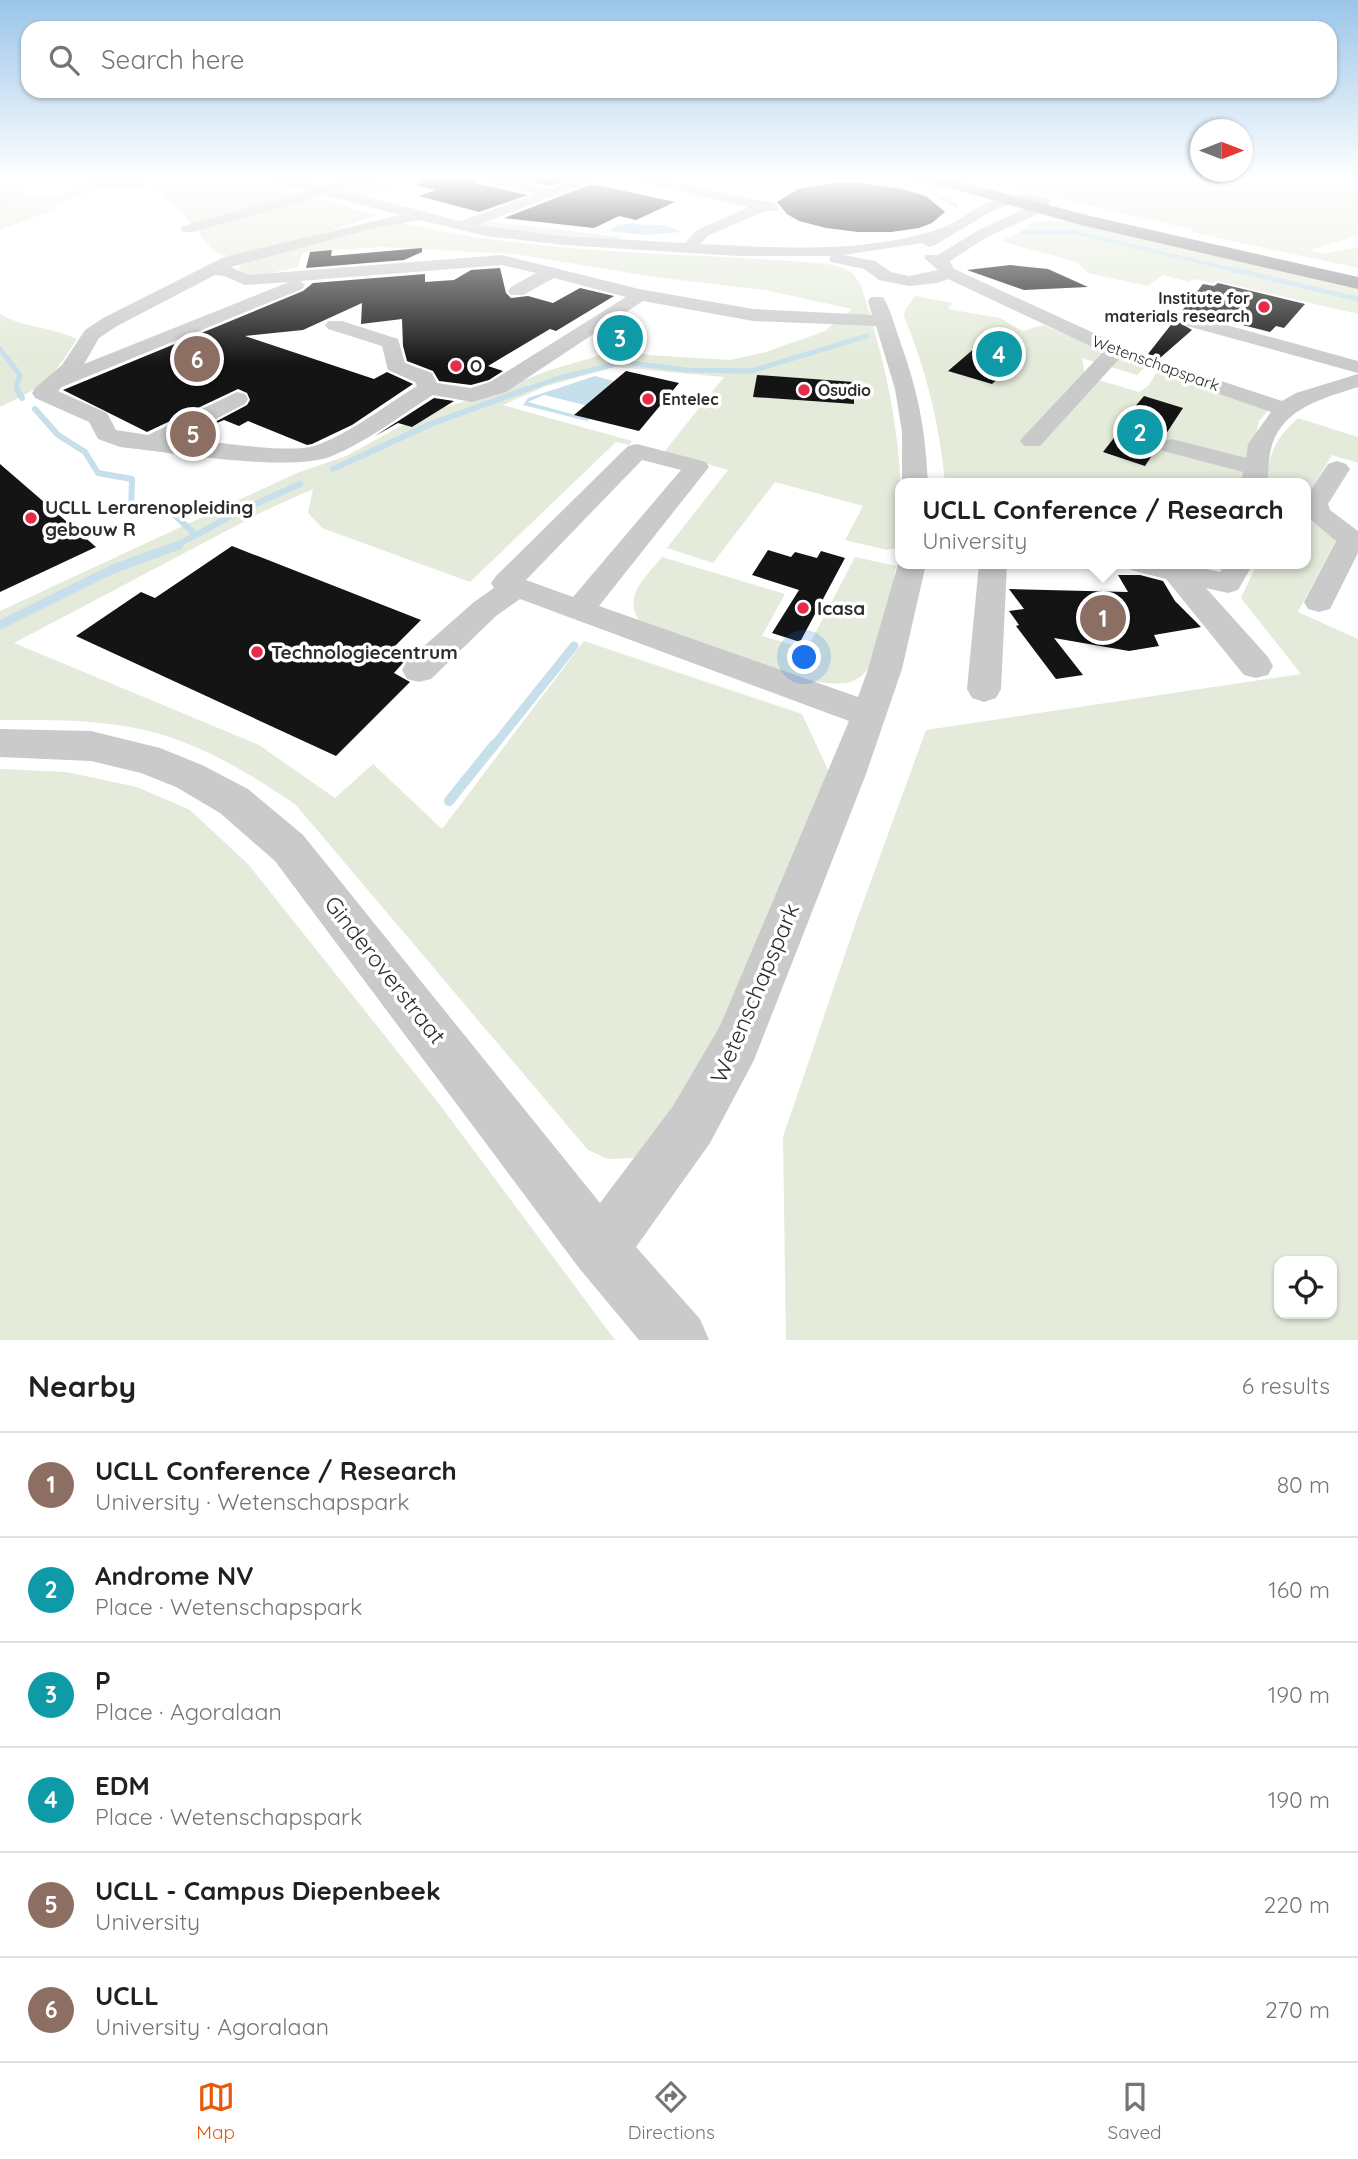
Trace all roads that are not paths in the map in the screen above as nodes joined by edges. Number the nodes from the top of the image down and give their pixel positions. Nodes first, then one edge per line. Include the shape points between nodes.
1 (313, 240) edge
2 (557, 240) edge
3 (696, 240) edge
4 (923, 240) edge
5 (933, 240) edge
6 (975, 240) edge
7 (1168, 240) edge
8 (1210, 240) edge
9 (689, 248) junction
10 (346, 252) dead end
11 (783, 252) junction
12 (912, 254) junction
13 (878, 256) junction
14 (943, 266) junction
15 (213, 270) junction
16 (553, 271) junction
17 (1358, 271) edge
18 (333, 273) junction
19 (885, 276) junction
20 (928, 280) junction
21 (909, 281) junction
22 (1358, 283) edge
23 (517, 291) dead end
24 (993, 292) junction
25 (636, 294) junction
26 (885, 321) junction
27 (1194, 322) dead end
28 (335, 325) dead end
29 (1115, 351) junction
30 (1358, 368) edge
31 (1358, 380) edge
32 (49, 388) junction
33 (429, 388) junction
34 (237, 399) dead end
35 (1284, 409) junction
36 (1032, 441) dead end
37 (150, 444) junction
38 (1172, 446) dead end
39 (1337, 469) dead end
40 (1255, 476) edge
41 (915, 478) edge
42 (1311, 512) edge
43 (911, 569) edge
44 (993, 569) edge
45 (1165, 569) edge
46 (1175, 571) junction
47 (1234, 573) edge
48 (516, 588) junction
49 (1320, 602) dead end
50 (579, 610) junction
51 (1256, 666) dead end
52 (419, 670) dead end
53 (984, 689) dead end
54 (868, 714) junction
55 (0, 743) edge
56 (599, 1248) junction
57 (679, 1340) edge

1 - 15 street via 230,261
2 - 9 street
3 - 9 street
4 - 13 street
5 - 12 street
6 - 14 street
7 - 22 highway
8 - 17 highway
9 - 11 street
10 - 18 street
11 - 13 street
11 - 13 street
12 - 13 street
12 - 14 street, Wetenschapspark
13 - 19 street
14 - 20 street
14 - 24 street, Wetenschapspark
15 - 18 street via 228,271 245,280
15 - 32 street via 92,334 70,369
16 - 18 street via 492,260
16 - 23 street
16 - 25 street
18 - 32 street
19 - 21 street
19 - 26 street via 876,298
20 - 21 street
20 - 24 street, Wetenschapspark
21 - 26 street via 890,302
24 - 29 street, Wetenschapspark
25 - 26 street via 753,315
25 - 33 street via 630,303 498,387 472,395
26 - 41 street via 906,389 914,432
27 - 30 street
28 - 33 street via 391,343 395,366 424,378
29 - 35 street, Wetenschapspark
29 - 36 street
31 - 35 street
32 - 37 street via 99,418 109,437
33 - 37 street via 357,433 312,454
34 - 37 street
35 - 40 street via 1260,444
38 - 40 street
39 - 42 street
42 - 49 street via 1351,539
43 - 54 street, Wetenschapspark via 885,669
44 - 53 street
45 - 46 street
46 - 47 street
46 - 51 street
48 - 50 street
48 - 50 street via 506,583 637,451 697,467
48 - 52 street via 495,600
50 - 54 street
54 - 56 street, Wetenschapspark via 718,1082 681,1142
55 - 56 street, Ginderoverstraat via 91,746 147,759 234,801 289,848
56 - 57 street, Ginderoverstraat

